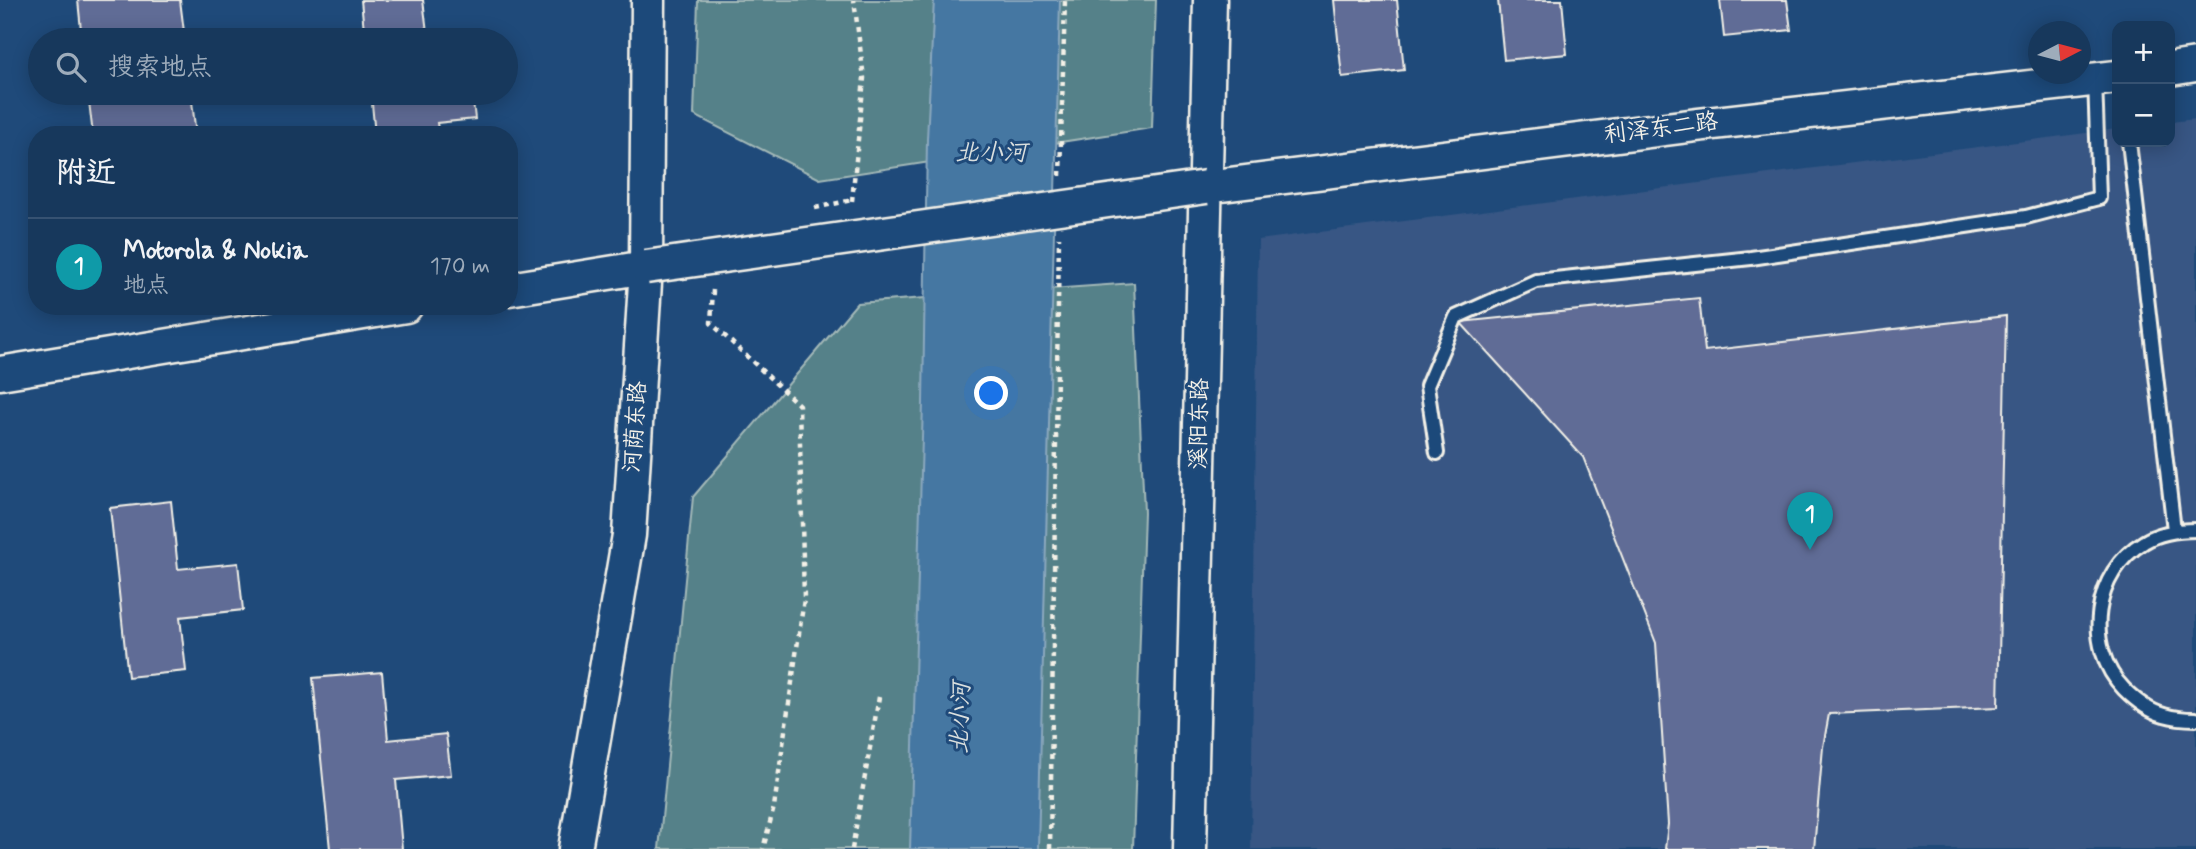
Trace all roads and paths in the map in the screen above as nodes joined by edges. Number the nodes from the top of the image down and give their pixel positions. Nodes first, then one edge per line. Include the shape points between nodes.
1 (648, 0) edge
2 (854, 0) edge
3 (1065, 0) edge
4 (1210, 0) edge
5 (2196, 65) edge
6 (2175, 68) edge
7 (2106, 78) edge
8 (2130, 147) edge
9 (1060, 177) dead end
10 (1206, 187) junction
11 (811, 208) dead end
12 (1059, 233) dead end
13 (646, 267) junction
14 (713, 282) dead end
15 (518, 288) edge
16 (351, 315) edge
17 (0, 373) edge
18 (1437, 453) dead end
19 (2174, 530) junction
20 (2196, 530) edge
21 (879, 697) dead end
22 (2196, 719) edge
23 (575, 849) edge
24 (763, 849) edge
25 (852, 849) edge
26 (1050, 849) edge
27 (1190, 849) edge

1 - 13 street, 河荫东路
2 - 11 path via 864,78 852,201
3 - 9 path
4 - 10 street, 溪阳东路
5 - 6 street
7 - 10 street, 利泽东二路
7 - 18 lane via 2099,198 2026,217 1751,258 1536,281 1455,317 1427,386
8 - 19 lane
10 - 13 street, 利泽东二路, bridge
10 - 27 street, 溪阳东路
12 - 26 path
13 - 15 street, 利泽东二路
13 - 23 street, 河荫东路 via 629,535
14 - 24 path via 710,323 799,405 804,598 774,807
16 - 17 street
19 - 20 lane
19 - 22 lane via 2144,542 2120,562 2104,589 2097,619 2101,650 2114,679 2137,701 2164,715
21 - 25 path

